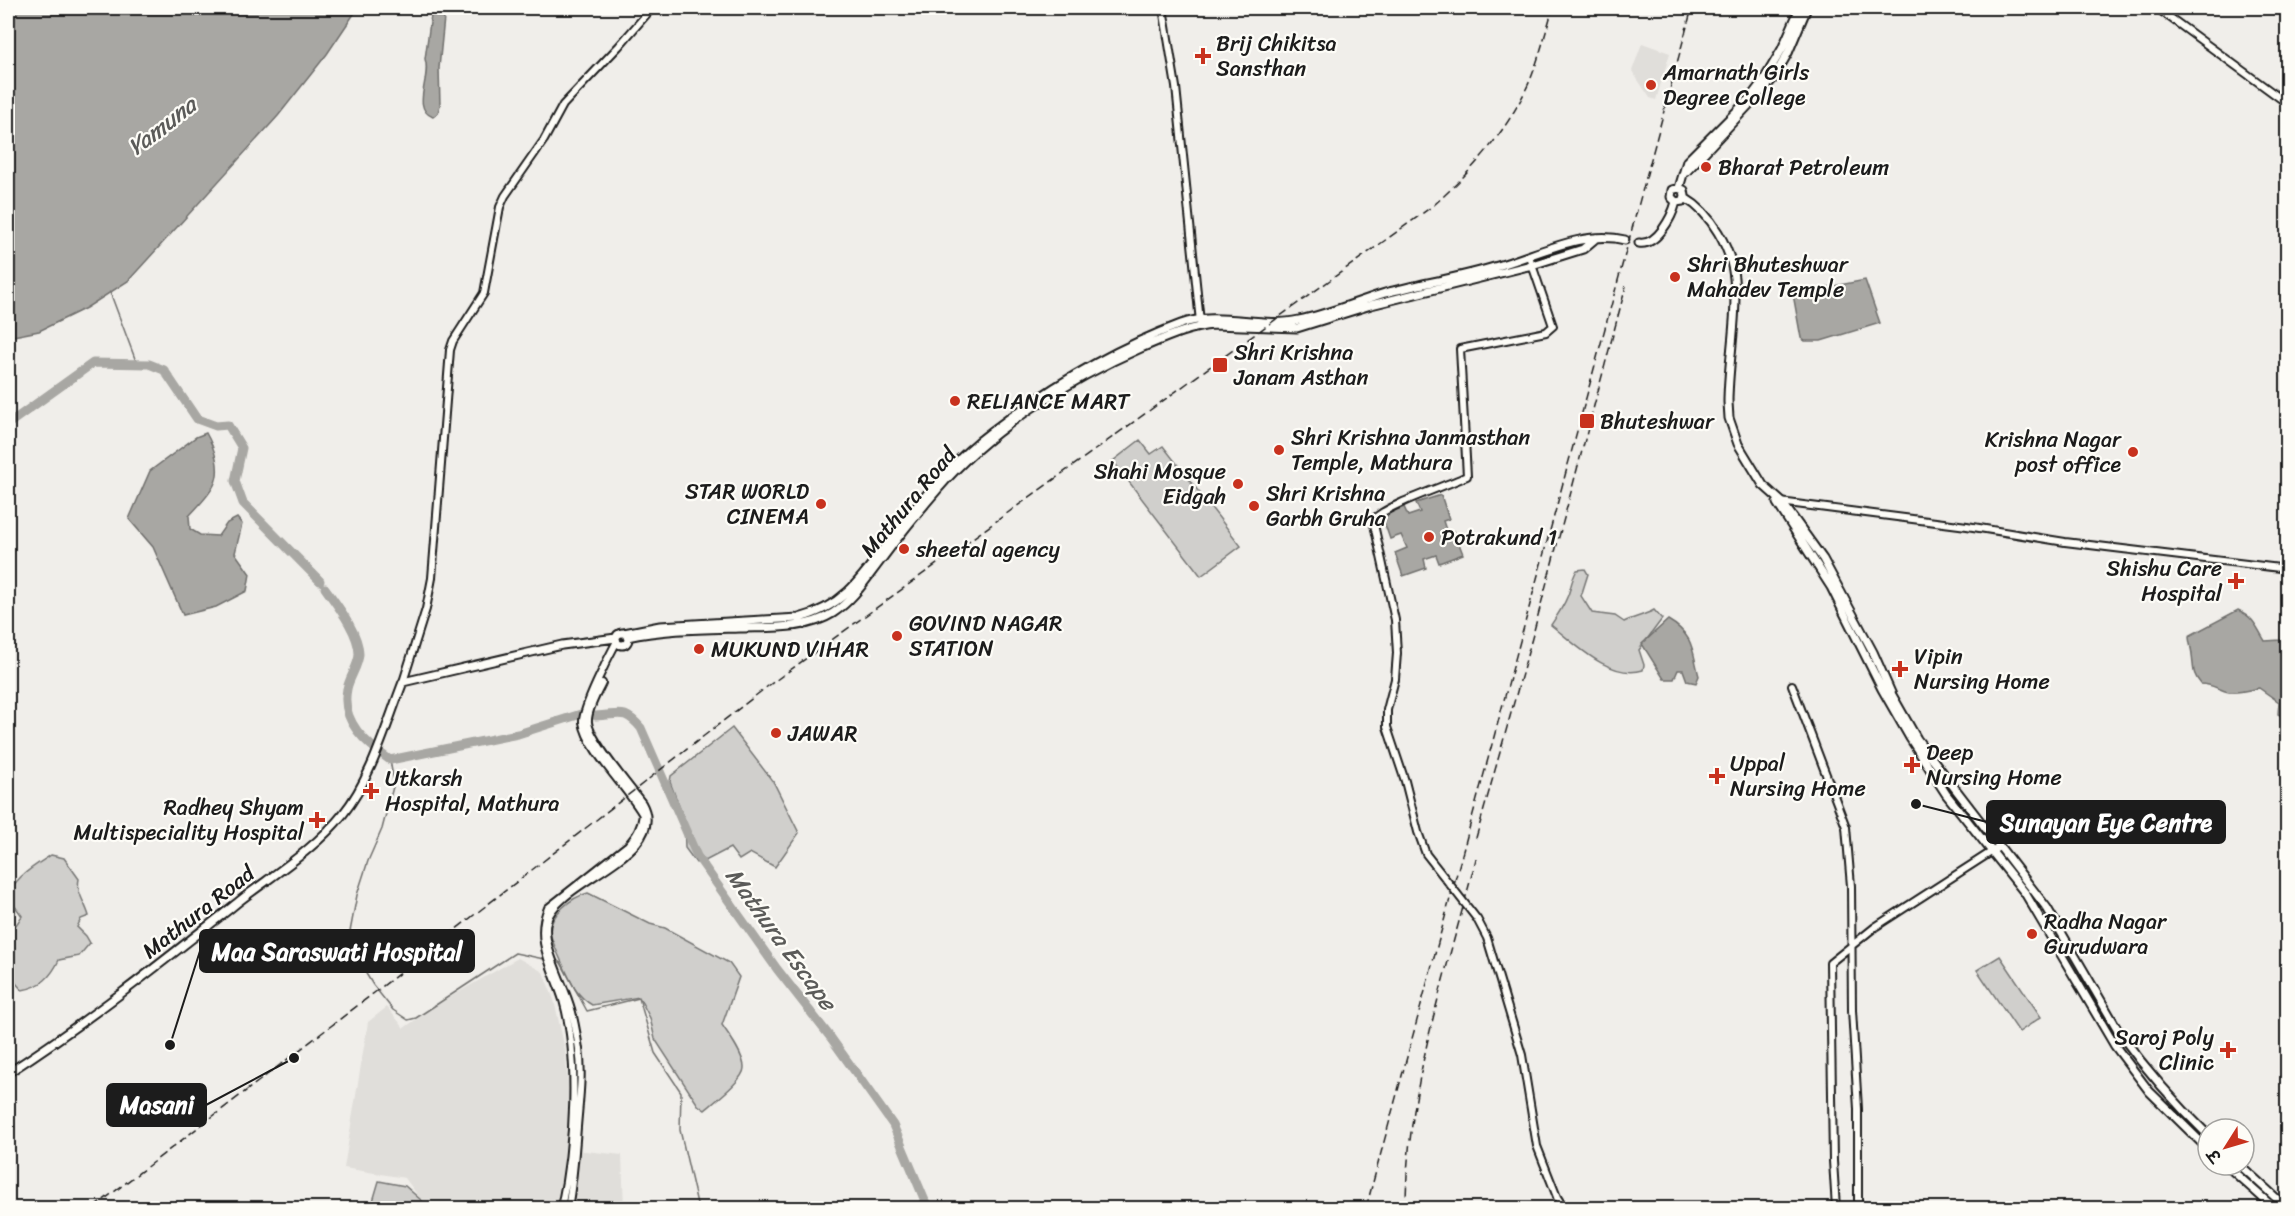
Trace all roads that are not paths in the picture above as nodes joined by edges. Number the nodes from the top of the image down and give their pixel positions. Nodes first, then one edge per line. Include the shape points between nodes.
1 (652, 8) edge
2 (1163, 8) edge
3 (1800, 8) edge
4 (1807, 8) edge
5 (2157, 8) edge
6 (2288, 104) edge
7 (1682, 177) junction
8 (1679, 188) junction
9 (1685, 198) junction
10 (1676, 202) junction
11 (1596, 238) junction
12 (1625, 240) dead end
13 (1639, 243) dead end
14 (1529, 256) junction
15 (1532, 265) junction
16 (1200, 323) junction
17 (1779, 502) junction
18 (2288, 569) edge
19 (704, 626) junction
20 (618, 641) junction
21 (403, 682) junction
22 (1792, 685) dead end
23 (1996, 850) junction
24 (1851, 946) junction
25 (8, 1073) edge
26 (2196, 1123) edge
27 (2196, 1137) edge
28 (2239, 1177) edge
29 (2253, 1177) edge
30 (561, 1209) edge
31 (568, 1209) edge
32 (1564, 1209) edge
33 (1836, 1209) edge
34 (1858, 1209) edge
35 (2274, 1209) edge
36 (2287, 1209) edge

1 - 21 street via 563,105 500,207 484,293 450,350 432,578
2 - 16 street via 1177,98
3 - 7 main road via 1763,81 1687,161
4 - 7 main road via 1773,80
5 - 6 street
7 - 8 main road
8 - 9 main road via 1684,190
8 - 10 main road via 1671,194
9 - 10 main road
9 - 17 main road via 1708,217 1730,261 1735,290 1729,418 1738,444 1763,485
10 - 13 main road via 1662,229 1649,241
11 - 12 main road
11 - 14 main road
11 - 15 main road via 1583,249
14 - 15 street
14 - 16 main road via 1386,293 1301,320
15 - 16 main road via 1371,305 1297,328
15 - 32 street, bridge via 1552,320 1550,331 1460,349 1467,476 1373,520 1395,620 1397,653 1387,727 1426,854 1487,938 1522,1055 1537,1146
16 - 19 main road, Mathura Road via 1183,323 1094,363 1038,397 990,433 944,474 857,584 832,606 799,618
16 - 19 main road, Mathura Road via 1100,366 995,435 947,479 863,586 833,613 800,624
17 - 18 street
17 - 23 main road via 1831,587 1910,738 1946,794
19 - 20 main road, Mathura Road via 626,635 626,643
20 - 21 main road via 553,646
20 - 30 street via 583,721 590,740 643,815 638,834 548,908 542,921 541,934 563,1001 573,1056 568,1165
20 - 31 street via 588,724 642,803 648,824 632,848 556,908 546,928 571,1007 580,1053
21 - 25 main road, Mathura Road via 373,760 343,814 309,847 147,975
22 - 24 street via 1846,827
23 - 24 street via 1901,909
23 - 26 main road via 2047,908 2134,1054
23 - 27 main road via 2042,919 2115,1046 2149,1091
24 - 33 street via 1830,963
24 - 34 street
28 - 35 main road
29 - 36 main road

